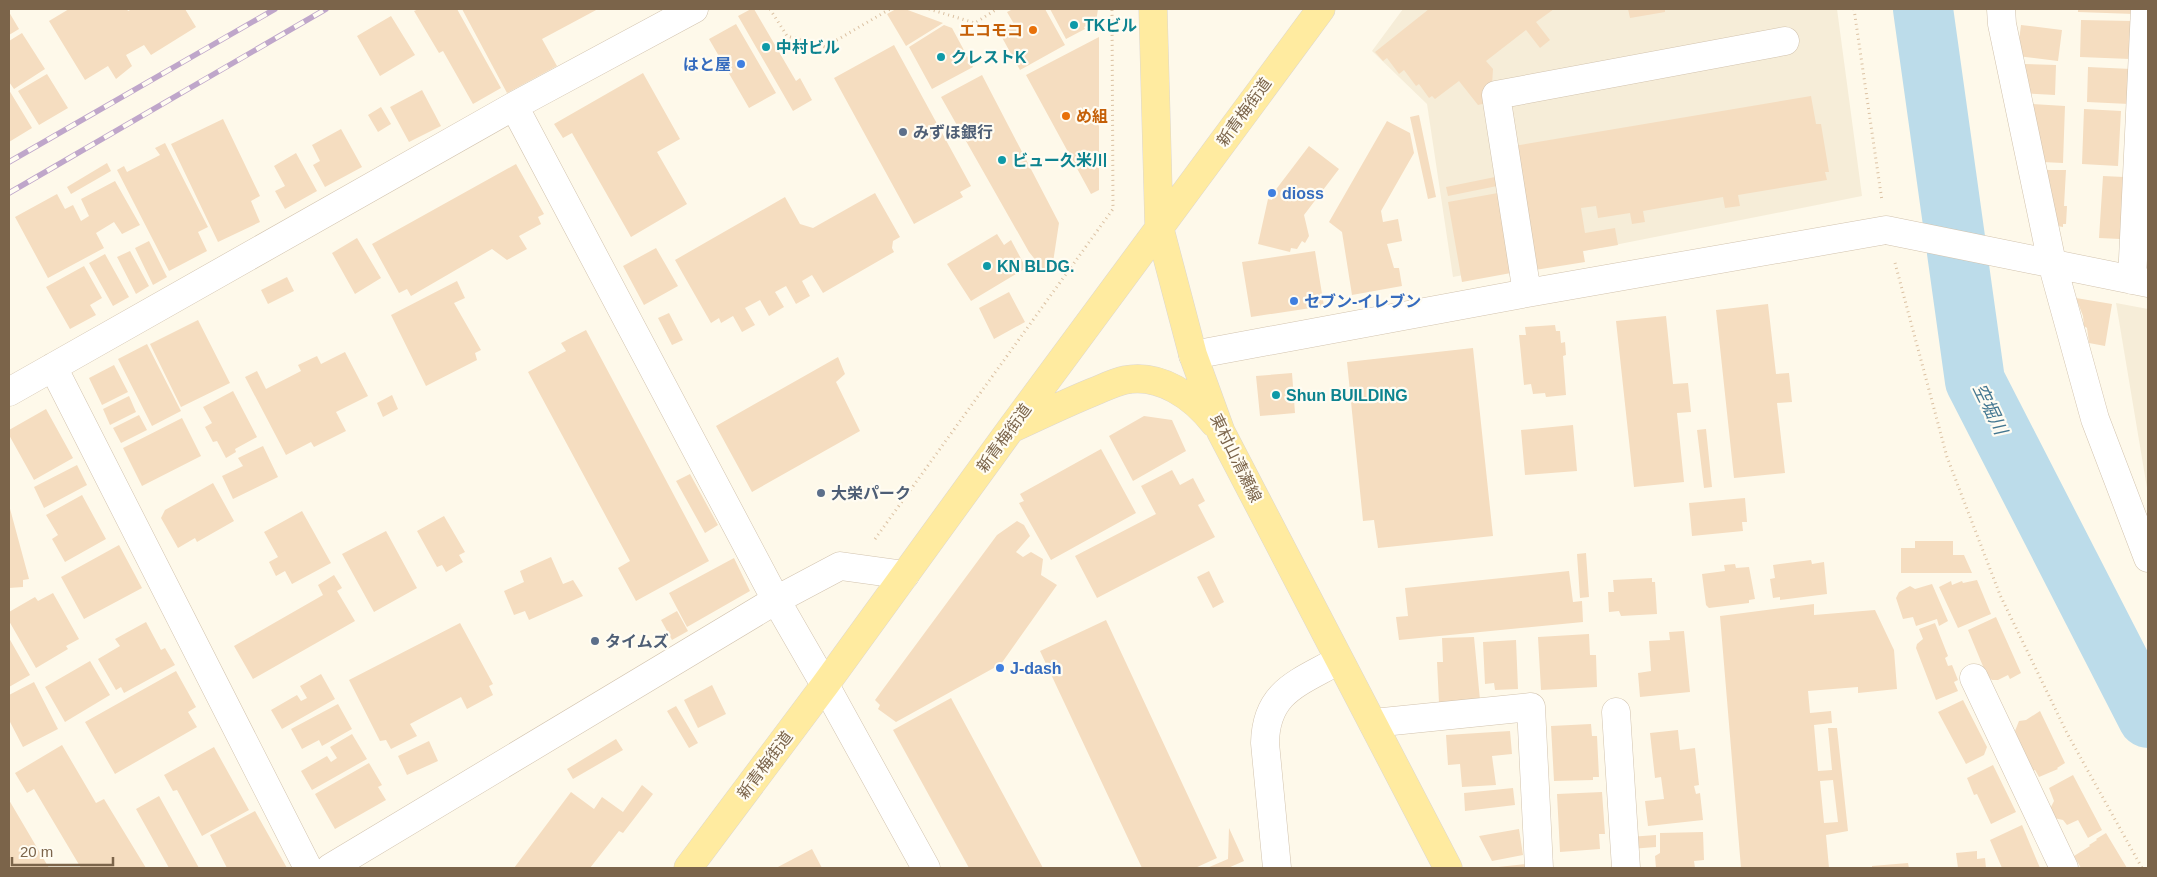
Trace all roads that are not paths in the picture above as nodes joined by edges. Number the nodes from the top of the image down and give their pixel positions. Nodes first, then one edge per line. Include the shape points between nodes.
1 (694, 9) edge
2 (1153, 9) edge
3 (2001, 9) edge
4 (2145, 9) edge
5 (1320, 10) edge
6 (1785, 41) dead end
7 (514, 106) junction
8 (1159, 226) junction
9 (2045, 262) junction
10 (2140, 282) edge
11 (1527, 293) junction
12 (1193, 355) junction
13 (53, 367) junction
14 (9, 392) edge
15 (1010, 430) junction
16 (1221, 432) junction
17 (2148, 558) edge
18 (904, 575) junction
19 (776, 600) junction
20 (1339, 660) junction
21 (1974, 678) dead end
22 (825, 684) junction
23 (1616, 712) dead end
24 (1373, 723) junction
25 (308, 868) edge
26 (330, 868) edge
27 (688, 868) edge
28 (926, 868) edge
29 (1277, 868) edge
30 (1448, 868) edge
31 (1539, 868) edge
32 (1626, 868) edge
33 (2064, 868) edge

1 - 7 street
2 - 8 main road, 東村山清瀬線
3 - 9 street
4 - 10 street
5 - 8 main road, 新青梅街道
6 - 11 street via 1496,94
7 - 13 street
7 - 19 street
8 - 12 main road, 東村山清瀬線
8 - 15 main road, 新青梅街道
9 - 10 street
9 - 11 street via 1893,231
9 - 17 street via 2095,419
11 - 12 street
12 - 16 main road, 東村山清瀬線
13 - 14 street
13 - 25 street
15 - 16 main road via 1126,379 1144,379 1183,393 1203,409
15 - 18 main road, 新青梅街道
16 - 20 main road, 東村山清瀬線
18 - 19 street via 840,566
18 - 22 main road, 新青梅街道
19 - 22 street
19 - 26 street
20 - 24 main road, 東村山清瀬線
20 - 29 street via 1288,689 1271,710 1266,727
21 - 33 street
22 - 27 main road, 新青梅街道
22 - 28 street
23 - 32 street
24 - 30 main road, 東村山清瀬線
24 - 31 street via 1531,707

